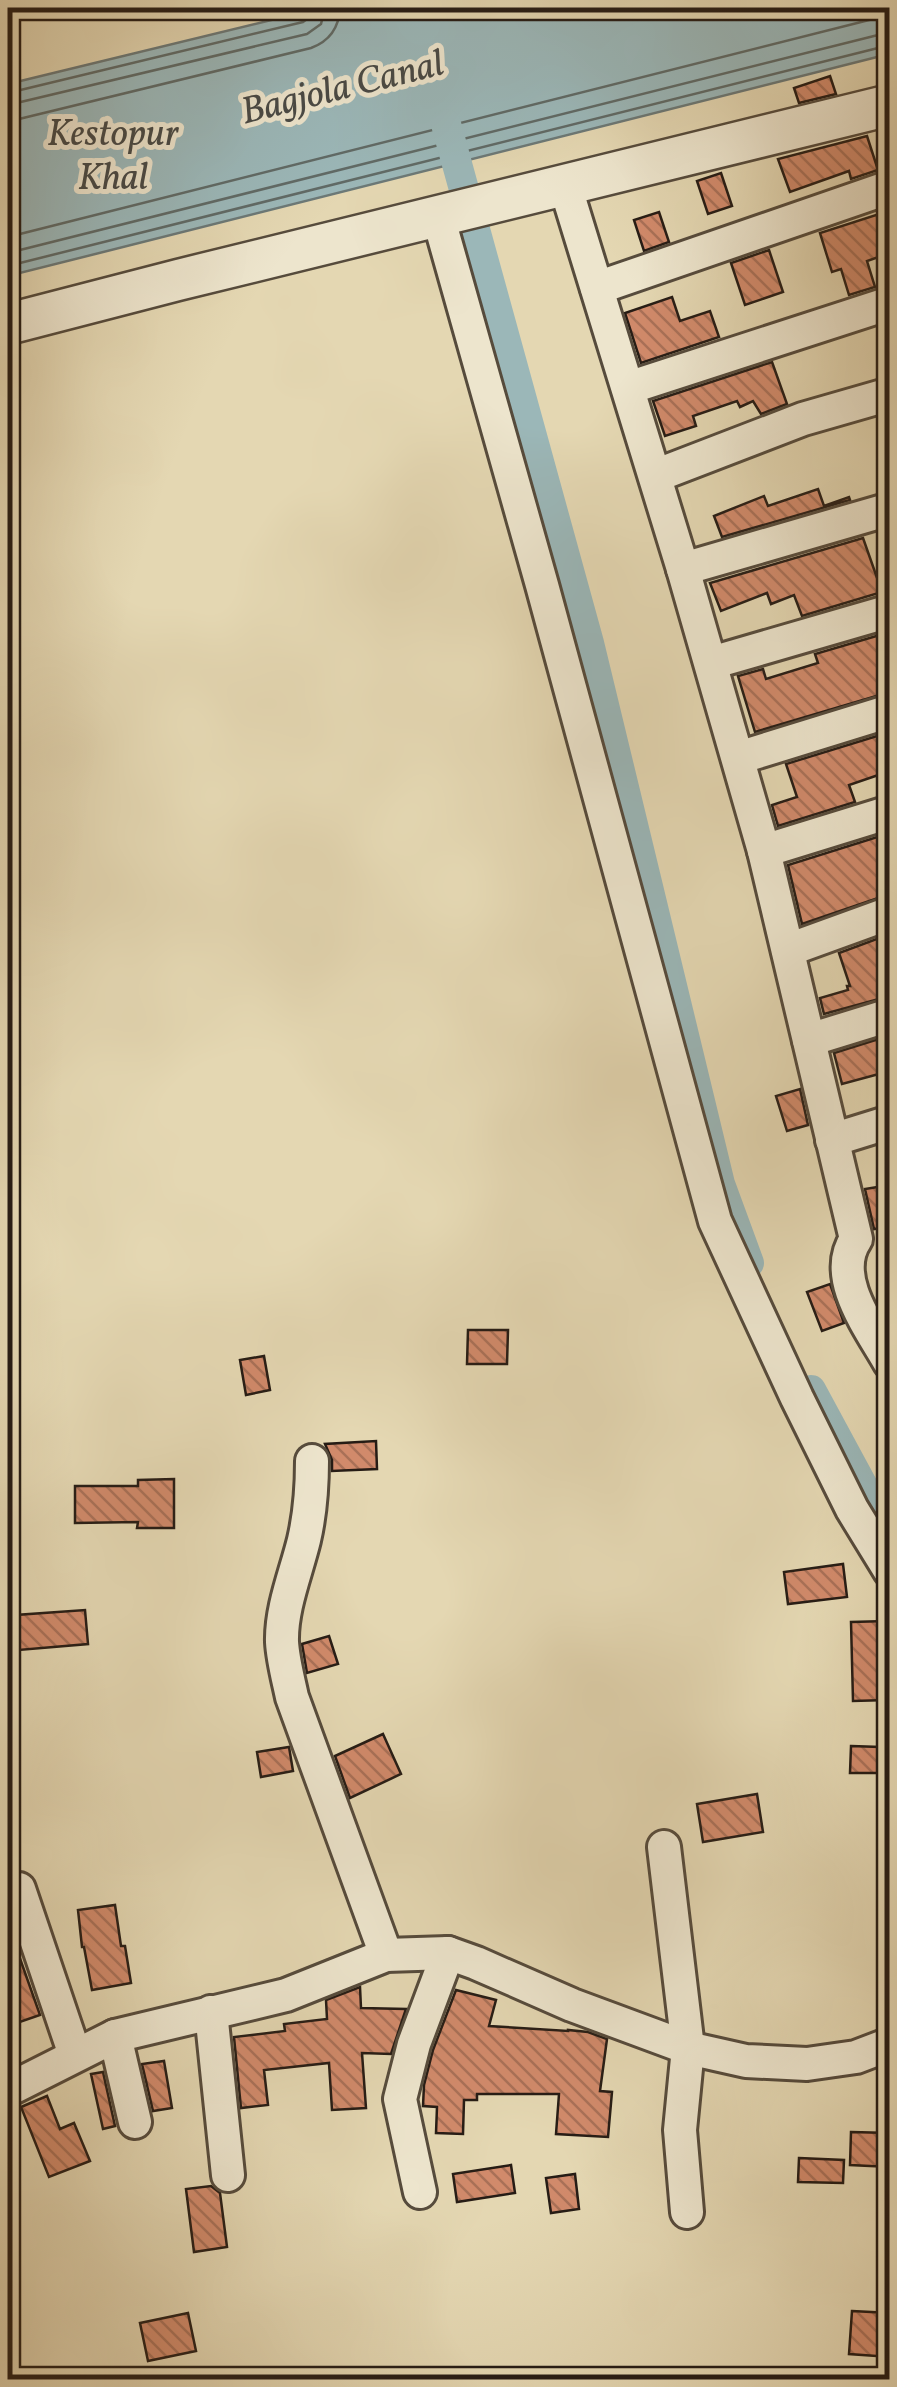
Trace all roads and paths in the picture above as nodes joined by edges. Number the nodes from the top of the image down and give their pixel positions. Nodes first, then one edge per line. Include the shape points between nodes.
1 (890, 105) edge
2 (565, 185) junction
3 (890, 186) edge
4 (448, 214) junction
5 (597, 288) junction
6 (890, 303) edge
7 (8, 324) edge
8 (628, 388) junction
9 (890, 394) edge
10 (655, 476) junction
11 (890, 510) edge
12 (684, 569) junction
13 (890, 611) edge
14 (711, 664) junction
15 (890, 711) edge
16 (738, 758) junction
17 (890, 812) edge
18 (764, 851) junction
19 (890, 913) edge
20 (788, 950) junction
21 (890, 1015) edge
22 (808, 1040) junction
23 (890, 1122) edge
24 (832, 1140) junction
25 (890, 1363) edge
26 (312, 1461) dead end
27 (890, 1571) edge
28 (664, 1847) dead end
29 (19, 1889) dead end
30 (448, 1953) junction
31 (386, 1954) junction
32 (211, 2012) junction
33 (116, 2036) junction
34 (890, 2044) edge
35 (688, 2048) junction
36 (75, 2055) junction
37 (8, 2090) edge
38 (136, 2122) dead end
39 (228, 2175) dead end
40 (420, 2192) dead end
41 (687, 2212) dead end

1 - 2 street
2 - 4 street
2 - 5 street
3 - 5 street
4 - 7 street
4 - 27 street via 715,1220 852,1509
5 - 8 street
6 - 8 street
8 - 10 street
9 - 10 street via 803,419
10 - 12 street
11 - 12 street
12 - 14 street
13 - 14 street
14 - 16 street
15 - 16 street
16 - 18 street
17 - 18 street
18 - 20 street
19 - 20 street
20 - 22 street
21 - 22 street
22 - 24 street
23 - 24 street
24 - 25 street via 856,1240 848,1251 848,1278
26 - 31 street via 305,1536 285,1613 285,1668
28 - 35 street
29 - 36 street
30 - 31 street
30 - 35 street
30 - 40 street via 400,2100
31 - 32 street via 286,1994
32 - 33 street
32 - 39 street
33 - 36 street
33 - 38 street
34 - 35 street via 807,2064 746,2061
35 - 41 street via 680,2130
36 - 37 street

